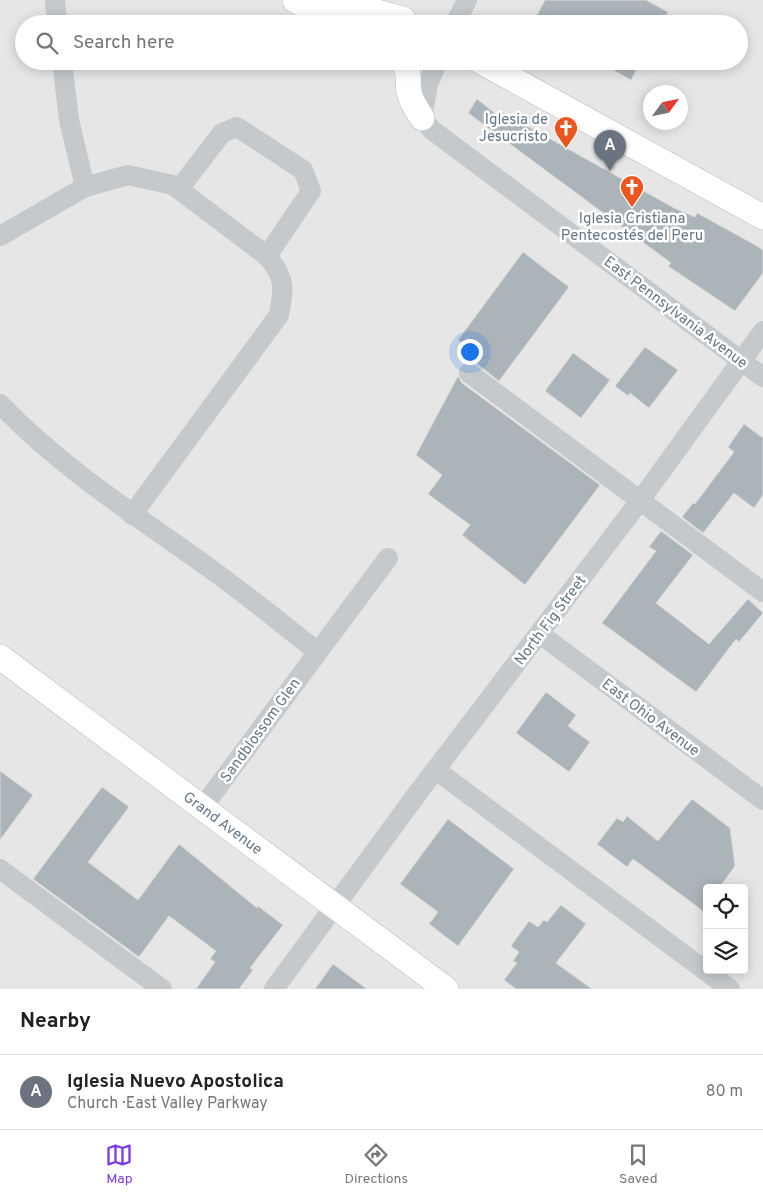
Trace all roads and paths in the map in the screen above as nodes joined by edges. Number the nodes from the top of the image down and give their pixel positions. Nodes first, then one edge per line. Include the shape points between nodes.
1 (55, 0) edge
2 (295, 0) edge
3 (334, 0) edge
4 (374, 0) edge
5 (467, 0) edge
6 (56, 15) edge
7 (322, 15) edge
8 (387, 15) edge
9 (398, 15) edge
10 (460, 15) edge
11 (63, 70) edge
12 (408, 70) edge
13 (434, 70) edge
14 (496, 70) edge
15 (422, 118) junction
16 (85, 187) junction
17 (178, 189) junction
18 (763, 217) edge
19 (0, 236) edge
20 (268, 256) junction
21 (763, 331) edge
22 (742, 361) junction
23 (468, 373) dead end
24 (763, 377) edge
25 (0, 404) edge
26 (639, 502) junction
27 (132, 515) junction
28 (388, 558) dead end
29 (763, 592) edge
30 (540, 634) junction
31 (317, 651) junction
32 (0, 657) edge
33 (436, 770) junction
34 (763, 800) edge
35 (202, 808) junction
36 (0, 869) edge
37 (335, 906) junction
38 (162, 989) edge
39 (274, 989) edge
40 (446, 989) edge
41 (730, 989) edge

1 - 6 street
2 - 7 main road
3 - 8 main road
4 - 9 main road
5 - 10 street
11 - 16 street via 69,120
12 - 15 main road via 409,93
13 - 15 street via 426,91
14 - 18 main road
15 - 22 street, East Pennsylvania Avenue via 432,130
16 - 17 street via 128,175 173,185
16 - 19 street
17 - 20 street
17 - 20 street via 222,133 237,128 303,170 312,191
20 - 27 street via 277,268 284,288 278,315
21 - 22 street, North Fig Street
22 - 24 street, East Pennsylvania Avenue
22 - 26 street, North Fig Street
23 - 26 street
25 - 27 street via 22,427
26 - 29 street
26 - 30 street, North Fig Street
27 - 31 street
28 - 31 street, Sandblossom Glen
30 - 33 street, North Fig Street
30 - 34 street, East Ohio Avenue
31 - 35 street, Sandblossom Glen
32 - 35 main road, Grand Avenue
33 - 37 street, North Fig Street
33 - 41 street
35 - 37 main road, Grand Avenue
36 - 38 street
37 - 39 street, North Fig Street
37 - 40 main road, Grand Avenue

